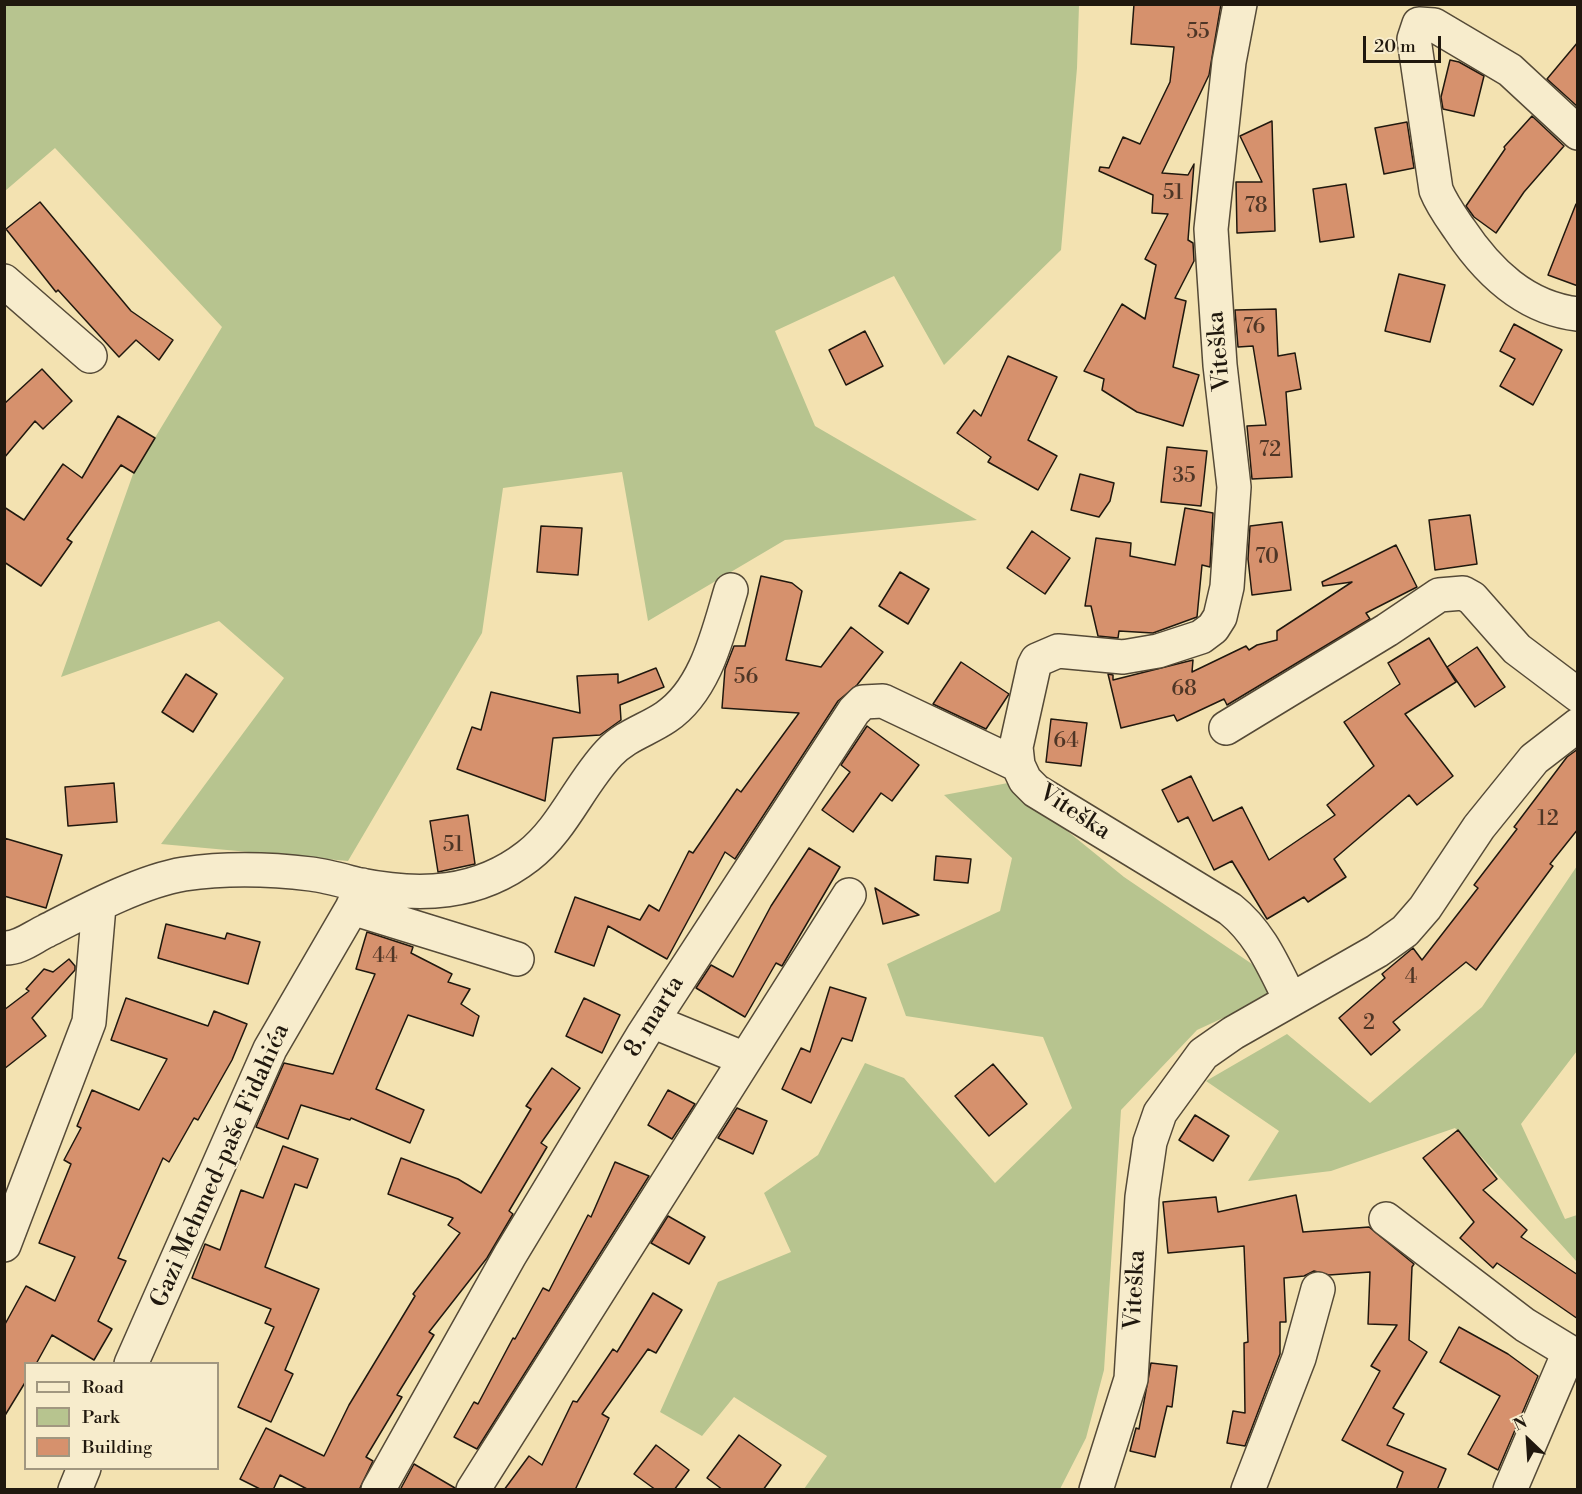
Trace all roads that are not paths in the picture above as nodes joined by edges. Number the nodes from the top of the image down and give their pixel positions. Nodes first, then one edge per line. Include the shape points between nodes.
1 (1240, 4) edge
2 (1578, 133) edge
3 (4, 281) edge
4 (1568, 313) edge
5 (90, 357) dead end
6 (731, 590) dead end
7 (1578, 695) edge
8 (1578, 725) edge
9 (1226, 728) dead end
10 (1018, 765) junction
11 (849, 895) dead end
12 (357, 897) junction
13 (99, 906) junction
14 (4, 948) edge
15 (517, 959) dead end
16 (1290, 999) junction
17 (651, 1021) junction
18 (745, 1059) junction
19 (1386, 1219) dead end
20 (6, 1239) edge
21 (1318, 1289) dead end
22 (1573, 1355) edge
23 (132, 1362) edge
24 (83, 1470) edge
25 (75, 1490) edge
26 (378, 1490) edge
27 (472, 1490) edge
28 (1096, 1490) edge
29 (1248, 1490) edge
30 (1510, 1490) edge

1 - 10 street, Viteška via 1229,62 1211,229 1220,365 1234,487 1227,587 1220,617 1201,637 1158,651 1123,657 1058,651 1043,656 1034,666 1016,747
2 - 4 street via 1510,70 1434,25 1419,24 1414,39 1440,202 1481,261 1512,289
3 - 5 street
6 - 12 street via 714,648 691,691 666,717 626,737 609,753 548,837 530,855 481,884 447,891
7 - 9 street via 1530,661 1472,598 1463,593 1439,595
8 - 16 street via 1534,759 1479,827 1405,931
10 - 16 street, Viteška via 1036,791 1248,923 1262,942
10 - 17 street, 8. marta via 883,701 863,702
11 - 18 street
12 - 13 street via 312,874 220,870 156,881
12 - 15 street
12 - 23 street, Gazi Mehmed-paše Fidahića via 270,1049
13 - 14 street via 26,942
13 - 20 street via 87,1032
16 - 28 street, Viteška via 1203,1054 1160,1113 1150,1142 1142,1197 1131,1379
17 - 18 street
17 - 26 street, 8. marta via 510,1255
18 - 27 street
19 - 22 street via 1525,1325
21 - 29 street via 1299,1358
22 - 30 street
24 - 25 street

